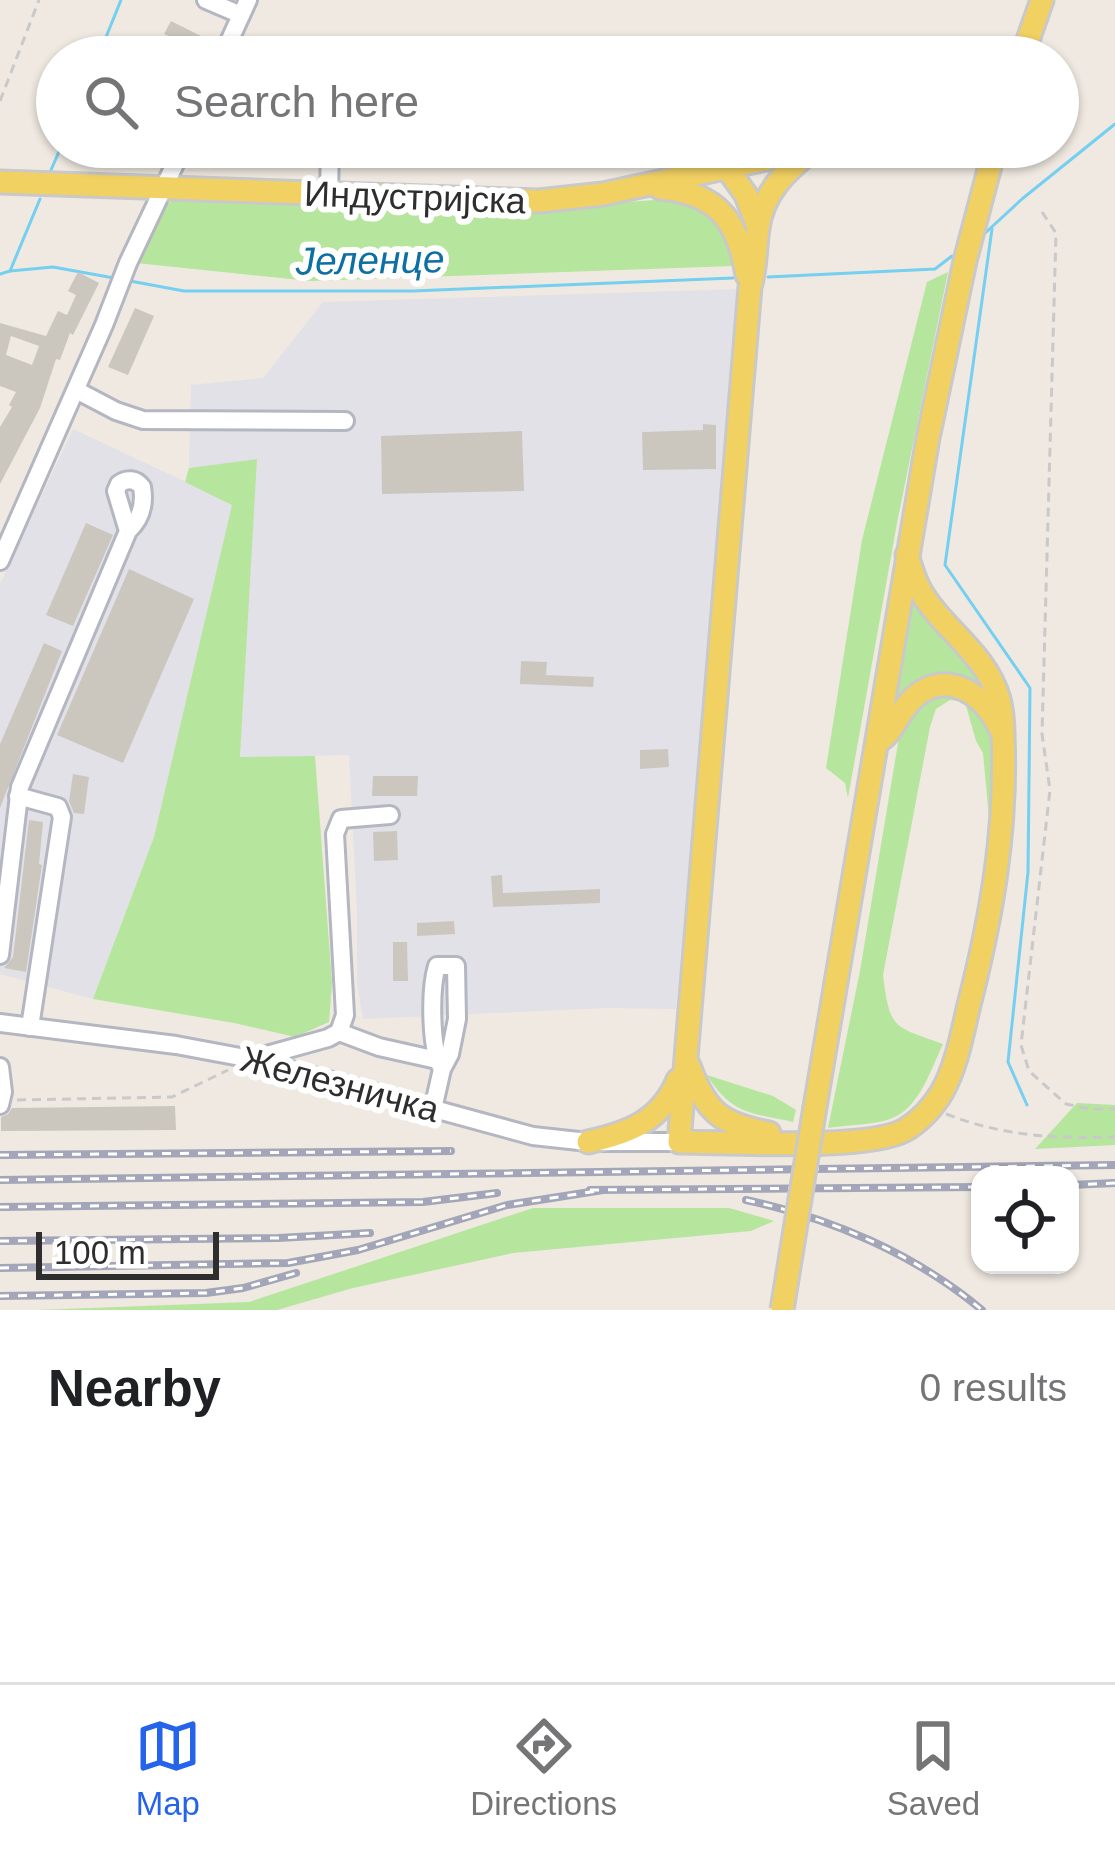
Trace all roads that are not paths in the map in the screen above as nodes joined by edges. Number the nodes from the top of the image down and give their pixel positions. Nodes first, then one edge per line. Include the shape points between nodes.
1 (206, 0) edge
2 (1042, 0) edge
3 (244, 7) edge
4 (231, 36) edge
5 (1028, 36) edge
6 (172, 168) edge
7 (329, 168) edge
8 (729, 168) edge
9 (789, 168) edge
10 (980, 168) edge
11 (988, 168) edge
12 (724, 169) junction
13 (0, 182) edge
14 (641, 187) junction
15 (163, 188) junction
16 (329, 195) junction
17 (981, 195) junction
18 (734, 226) junction
19 (758, 227) junction
20 (750, 287) junction
21 (76, 390) junction
22 (345, 421) dead end
23 (128, 531) dead end
24 (907, 556) junction
25 (0, 561) edge
26 (1003, 733) junction
27 (877, 742) junction
28 (18, 796) junction
29 (390, 815) dead end
30 (0, 955) edge
31 (0, 1024) edge
32 (30, 1027) junction
33 (339, 1032) junction
34 (686, 1056) junction
35 (251, 1059) junction
36 (439, 1064) junction
37 (0, 1067) edge
38 (1, 1103) edge
39 (433, 1109) junction
40 (588, 1142) junction
41 (679, 1142) junction
42 (823, 1142) junction
43 (782, 1310) edge

1 - 3 street
2 - 5 main road
3 - 4 street
6 - 15 street
7 - 16 street
8 - 12 main road, Индустријска
9 - 19 main road
10 - 17 main road
11 - 17 main road
12 - 14 main road, Индустријска
12 - 18 main road
12 - 19 main road
13 - 15 main road, Индустријска
14 - 16 main road, Индустријска via 521,202
14 - 18 main road via 697,196
15 - 16 main road, Индустријска
15 - 21 street
17 - 24 main road
18 - 20 main road
19 - 20 main road
20 - 34 main road
21 - 22 street via 143,420
21 - 25 street
23 - 28 street
24 - 26 main road via 920,590 991,681
24 - 27 main road
26 - 27 main road via 983,701 946,686 913,699
26 - 42 main road via 1004,811 990,917 943,1090 896,1135
27 - 43 main road, bridge
28 - 30 street
28 - 32 street via 58,807 62,817
29 - 33 street via 341,819 335,834 345,1015
31 - 32 street, Железничка
32 - 35 street, Железничка
33 - 35 street
33 - 36 street
34 - 40 main road via 672,1094 650,1120
34 - 41 main road
34 - 42 main road via 702,1097 726,1121
35 - 39 street, Железничка
36 - 36 street via 450,1054 457,1019 457,966 437,966 433,979
36 - 39 street
37 - 38 street
39 - 40 street, Железничка
40 - 41 street, Железничка
41 - 42 main road

